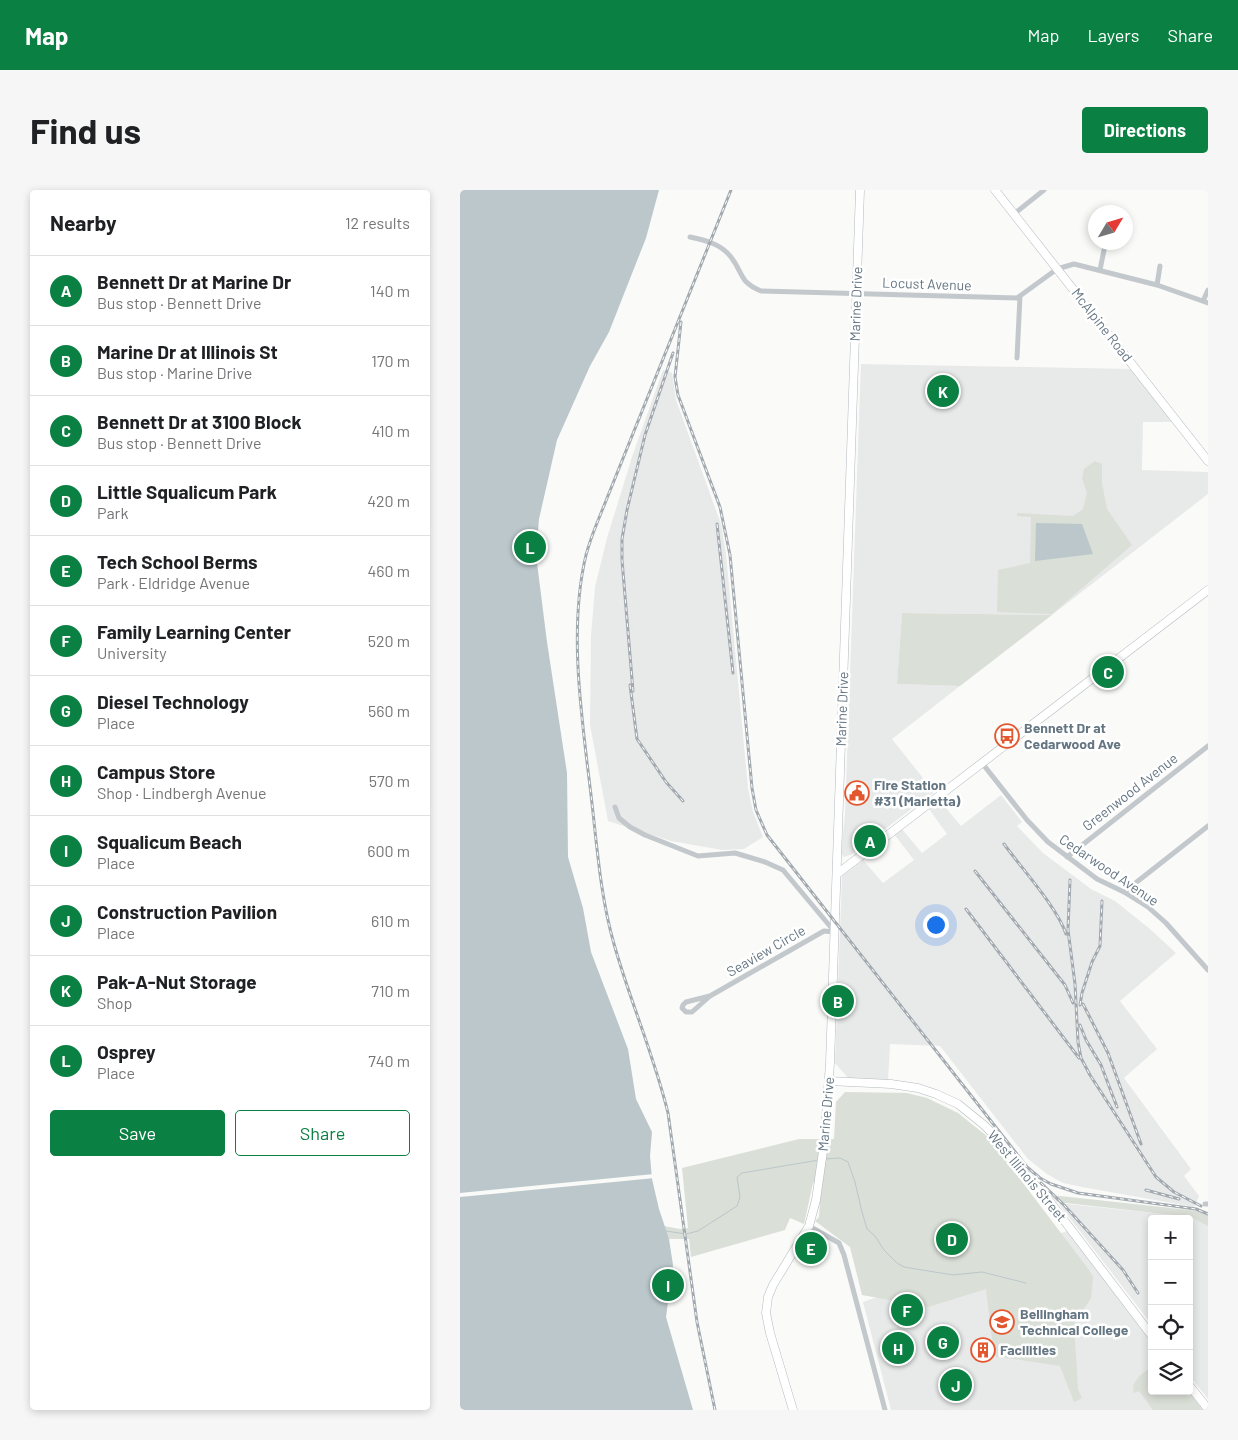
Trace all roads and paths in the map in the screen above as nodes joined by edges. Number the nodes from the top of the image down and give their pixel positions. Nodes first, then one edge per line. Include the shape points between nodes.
1 (860, 190) edge
2 (995, 190) edge
3 (1044, 190) edge
4 (1014, 214) junction
5 (690, 237) dead end
6 (1104, 250) dead end
7 (1160, 266) dead end
8 (1057, 269) junction
9 (1100, 270) junction
10 (1156, 285) junction
11 (1208, 290) edge
12 (857, 292) junction
13 (1020, 296) junction
14 (1205, 302) edge
15 (1017, 358) dead end
16 (1208, 460) edge
17 (1208, 590) edge
18 (1208, 746) edge
19 (982, 762) junction
20 (615, 807) dead end
21 (1208, 826) edge
22 (1066, 857) junction
23 (837, 874) junction
24 (1124, 892) junction
25 (834, 932) junction
26 (1208, 970) edge
27 (710, 996) junction
28 (829, 1081) junction
29 (808, 1226) junction
30 (1148, 1331) edge
31 (1193, 1390) edge
32 (1208, 1409) edge
33 (793, 1410) edge
34 (884, 1410) edge

1 - 12 main road, Marine Drive
2 - 4 main road, McAlpine Road
3 - 4 street
4 - 8 main road, McAlpine Road
5 - 12 street, Locust Avenue via 722,248 750,286 762,291
6 - 9 street
7 - 10 street
8 - 9 street via 1074,264
8 - 13 street
8 - 16 main road, McAlpine Road
9 - 10 street
10 - 14 street
11 - 14 street
12 - 13 street, Locust Avenue
12 - 23 main road, Marine Drive
13 - 15 street
17 - 19 main road
18 - 22 street, Greenwood Avenue
19 - 22 street, Cedarwood Avenue via 1027,820
19 - 23 main road
20 - 25 street via 619,818 630,827 698,856 735,853 783,870
21 - 24 street
22 - 24 street, Cedarwood Avenue via 1097,879
23 - 25 main road, Marine Drive
24 - 26 street, Cedarwood Avenue via 1166,923
25 - 27 street, Seaview Circle via 824,931
25 - 28 main road, Marine Drive
27 - 27 street, Seaview Circle via 692,1012 682,1008 686,1002
28 - 29 main road, Marine Drive via 816,1200
28 - 30 main road, West Illinois Street via 918,1088 958,1104 999,1140 1053,1204
29 - 33 main road, Marine Drive via 773,1285 766,1313
29 - 34 street via 839,1243 844,1255
31 - 32 main road

